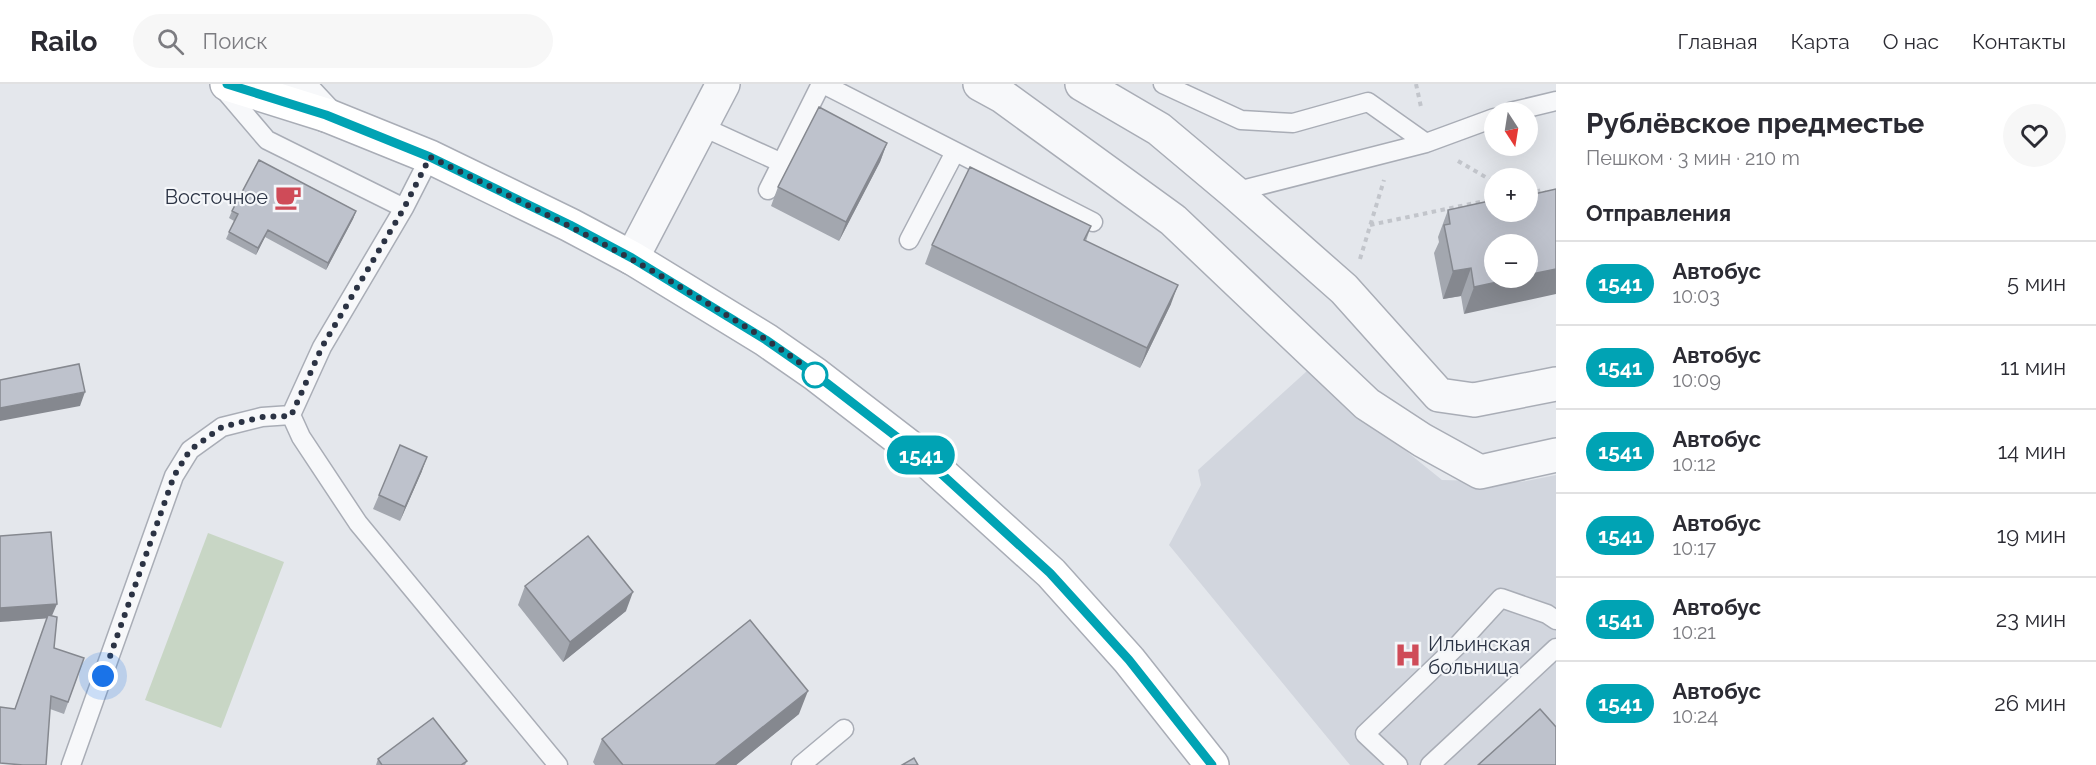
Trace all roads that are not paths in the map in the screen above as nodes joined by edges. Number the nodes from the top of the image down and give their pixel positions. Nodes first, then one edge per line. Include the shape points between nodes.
1 (219, 84) edge
2 (227, 84) edge
3 (297, 84) edge
4 (723, 84) edge
5 (822, 84) edge
6 (980, 84) edge
7 (1083, 84) edge
8 (1163, 84) edge
9 (1556, 101) edge
10 (1538, 105) edge
11 (326, 115) junction
12 (1484, 122) edge
13 (701, 126) junction
14 (1426, 143) junction
15 (955, 152) junction
16 (430, 157) junction
17 (782, 163) junction
18 (768, 190) dead end
19 (1234, 192) junction
20 (404, 208) junction
21 (1093, 222) dead end
22 (909, 240) dead end
23 (632, 258) junction
24 (1556, 384) edge
25 (1439, 395) junction
26 (291, 416) junction
27 (1422, 440) junction
28 (1556, 454) edge
29 (1556, 620) edge
30 (1556, 648) edge
31 (844, 729) dead end
32 (71, 765) edge
33 (558, 765) edge
34 (801, 765) edge
35 (1212, 765) edge
36 (1398, 765) edge
37 (1430, 765) edge

1 - 20 lane via 267,140
2 - 11 street
3 - 11 street
4 - 13 street
5 - 15 lane
5 - 17 lane
6 - 27 street via 1173,220 1367,404
7 - 19 street via 1159,129
8 - 14 lane via 1241,120 1293,123 1368,102
9 - 10 lane
11 - 16 street
12 - 14 lane
13 - 17 lane
13 - 23 street
14 - 19 lane
15 - 21 lane
15 - 22 lane
16 - 20 lane
16 - 23 street
17 - 18 lane
19 - 25 street via 1349,294
20 - 26 lane via 322,347
23 - 35 street via 766,340 924,458 1050,573 1129,660
24 - 25 street via 1474,400
25 - 27 street
26 - 32 lane via 262,417 222,427 190,450 174,476
26 - 33 lane via 358,523
27 - 28 street via 1480,472
29 - 36 lane via 1501,598 1365,734
30 - 37 lane
31 - 34 lane

